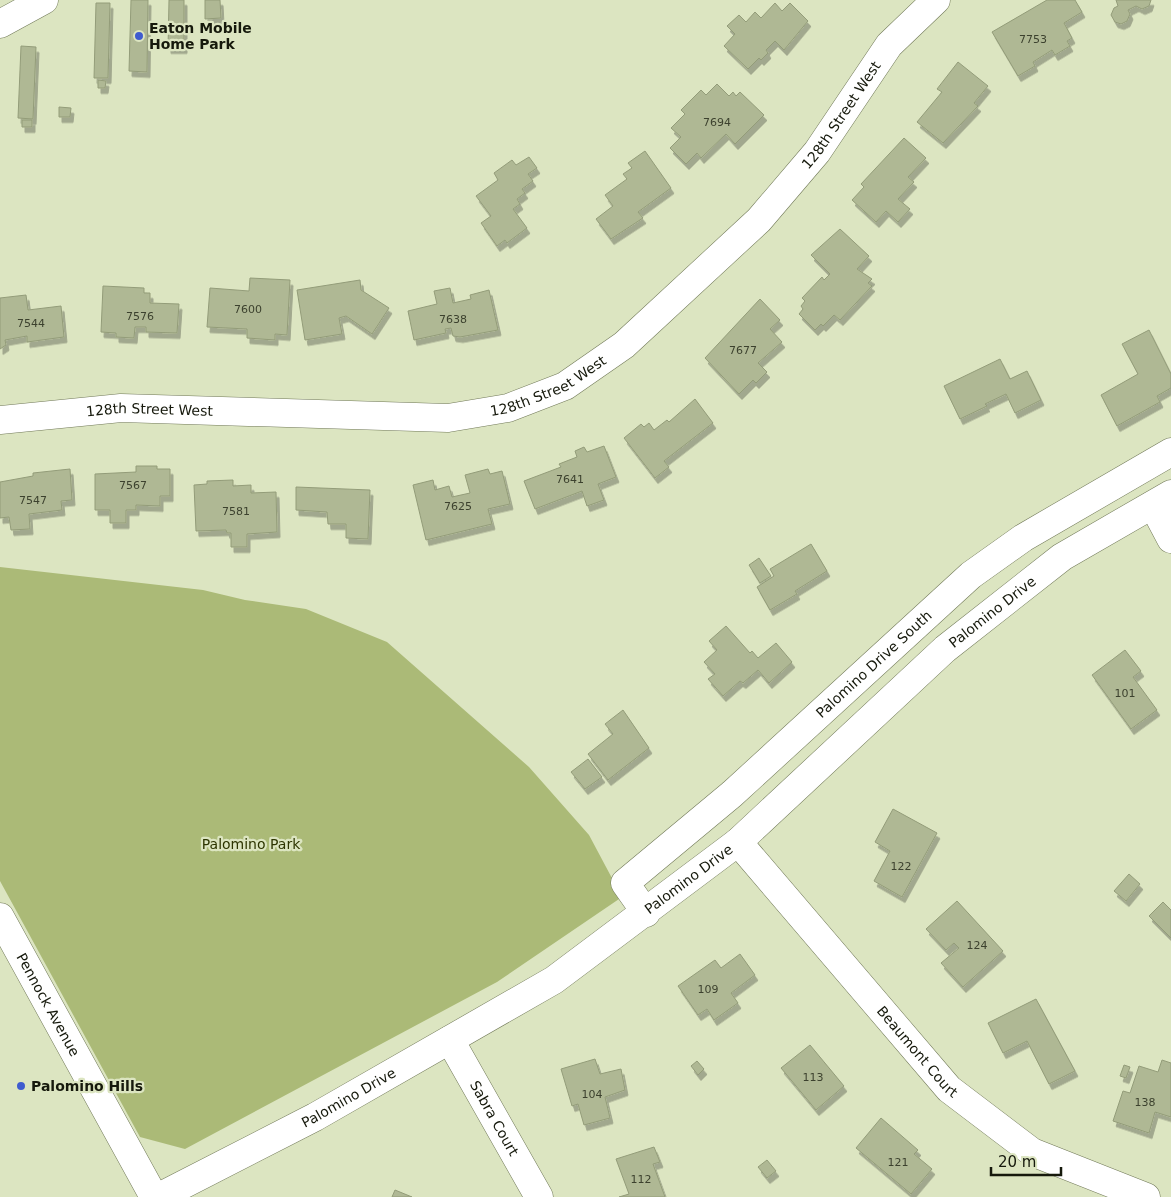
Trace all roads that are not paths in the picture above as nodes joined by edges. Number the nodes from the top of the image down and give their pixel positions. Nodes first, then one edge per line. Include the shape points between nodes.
1 (44, 0) edge
2 (936, 0) edge
3 (0, 24) edge
4 (0, 420) edge
5 (1171, 452) edge
6 (1162, 499) edge
7 (1171, 539) edge
8 (738, 842) junction
9 (646, 913) junction
10 (0, 916) edge
11 (450, 1040) junction
12 (154, 1197) edge
13 (159, 1197) edge
14 (539, 1197) edge
15 (1146, 1197) edge

1 - 3 street
2 - 4 street, 128th Street West via 889,45 817,152 759,220 624,346 565,386 508,408 448,418 121,408
5 - 9 street, Palomino Drive South via 1023,538 971,575 732,794 625,883
6 - 7 street
6 - 8 street, Palomino Drive via 1062,558 945,649
8 - 9 street, Palomino Drive
8 - 15 street, Beaumont Court via 949,1089 1032,1152
9 - 11 street, Palomino Drive via 554,980
10 - 12 street, Pennock Avenue
11 - 13 street, Palomino Drive via 315,1117
11 - 14 street, Sabra Court

